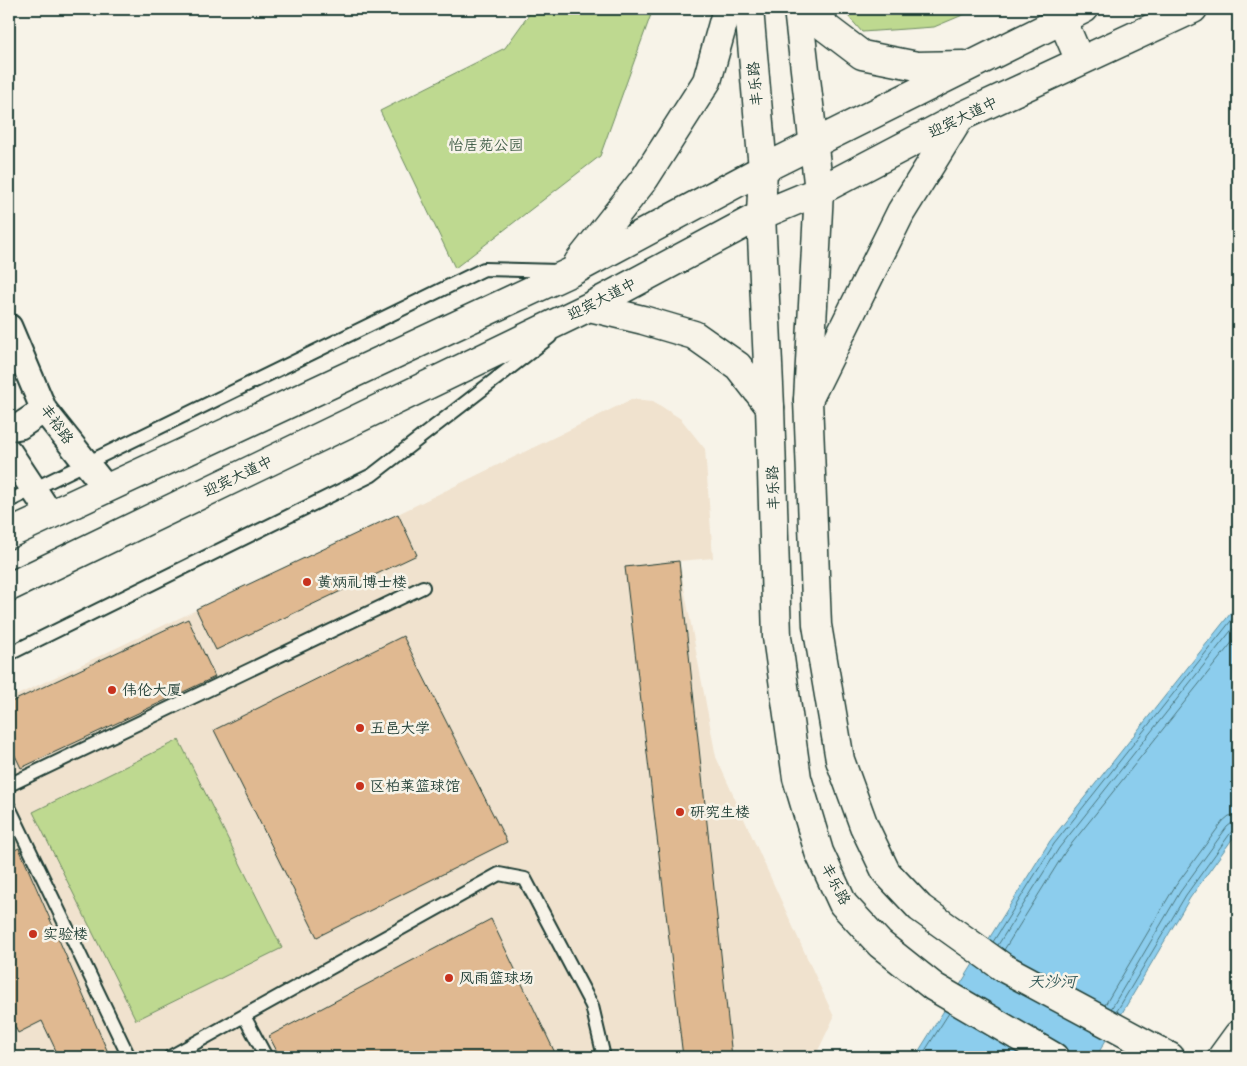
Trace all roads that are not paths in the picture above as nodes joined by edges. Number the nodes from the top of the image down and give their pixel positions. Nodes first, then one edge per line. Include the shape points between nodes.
1 (727, 9) edge
2 (749, 9) edge
3 (798, 9) edge
4 (817, 9) edge
5 (1193, 9) edge
6 (1073, 14) edge
7 (1080, 61) junction
8 (970, 65) junction
9 (960, 117) junction
10 (813, 144) junction
11 (762, 169) junction
12 (820, 191) junction
13 (761, 215) junction
14 (571, 272) junction
15 (516, 297) junction
16 (589, 307) junction
17 (9, 327) edge
18 (534, 334) junction
19 (808, 400) junction
20 (770, 407) junction
21 (44, 410) junction
22 (9, 428) edge
23 (9, 452) edge
24 (86, 463) junction
25 (106, 488) junction
26 (34, 489) junction
27 (9, 501) edge
28 (50, 514) junction
29 (9, 534) edge
30 (9, 587) edge
31 (423, 587) dead end
32 (9, 654) edge
33 (9, 785) edge
34 (9, 807) edge
35 (244, 1016) junction
36 (1238, 1034) edge
37 (129, 1057) edge
38 (170, 1057) edge
39 (266, 1057) edge
40 (604, 1057) edge
41 (1054, 1057) edge
42 (1170, 1057) edge
43 (1222, 1057) edge

1 - 14 main road via 707,81 645,178
2 - 11 main road, 丰乐路
3 - 10 main road
4 - 8 main road via 825,27 862,55 917,66
5 - 7 main road, 迎宾大道中
6 - 7 main road
6 - 8 main road
7 - 9 main road, 迎宾大道中
8 - 10 main road
9 - 12 main road, 迎宾大道中
9 - 19 main road via 901,212
10 - 11 main road
10 - 12 main road
11 - 13 main road, 丰乐路
11 - 14 main road
12 - 13 main road, 迎宾大道中
12 - 19 main road
13 - 16 main road, 迎宾大道中
13 - 20 main road, 丰乐路
14 - 15 main road
14 - 24 lane via 484,269
15 - 18 main road
15 - 25 main road
16 - 18 main road, 迎宾大道中
16 - 20 main road via 694,335 738,366
16 - 32 lane via 372,475
17 - 21 street, 丰裕路
18 - 30 main road, 迎宾大道中
19 - 42 main road via 817,625 840,760 864,826 886,872 920,908 1004,968
20 - 41 main road, 丰乐路 via 777,636 797,778 819,852 843,904 880,944 934,987
21 - 22 street via 20,426
21 - 24 street, 丰裕路
23 - 26 street
24 - 25 street, 丰裕路
24 - 26 lane
25 - 28 main road
26 - 27 lane
26 - 28 street
28 - 29 main road
31 - 33 lane
34 - 37 lane
35 - 38 lane
35 - 39 lane
35 - 40 lane via 499,874 525,879 592,1006
36 - 43 main road

